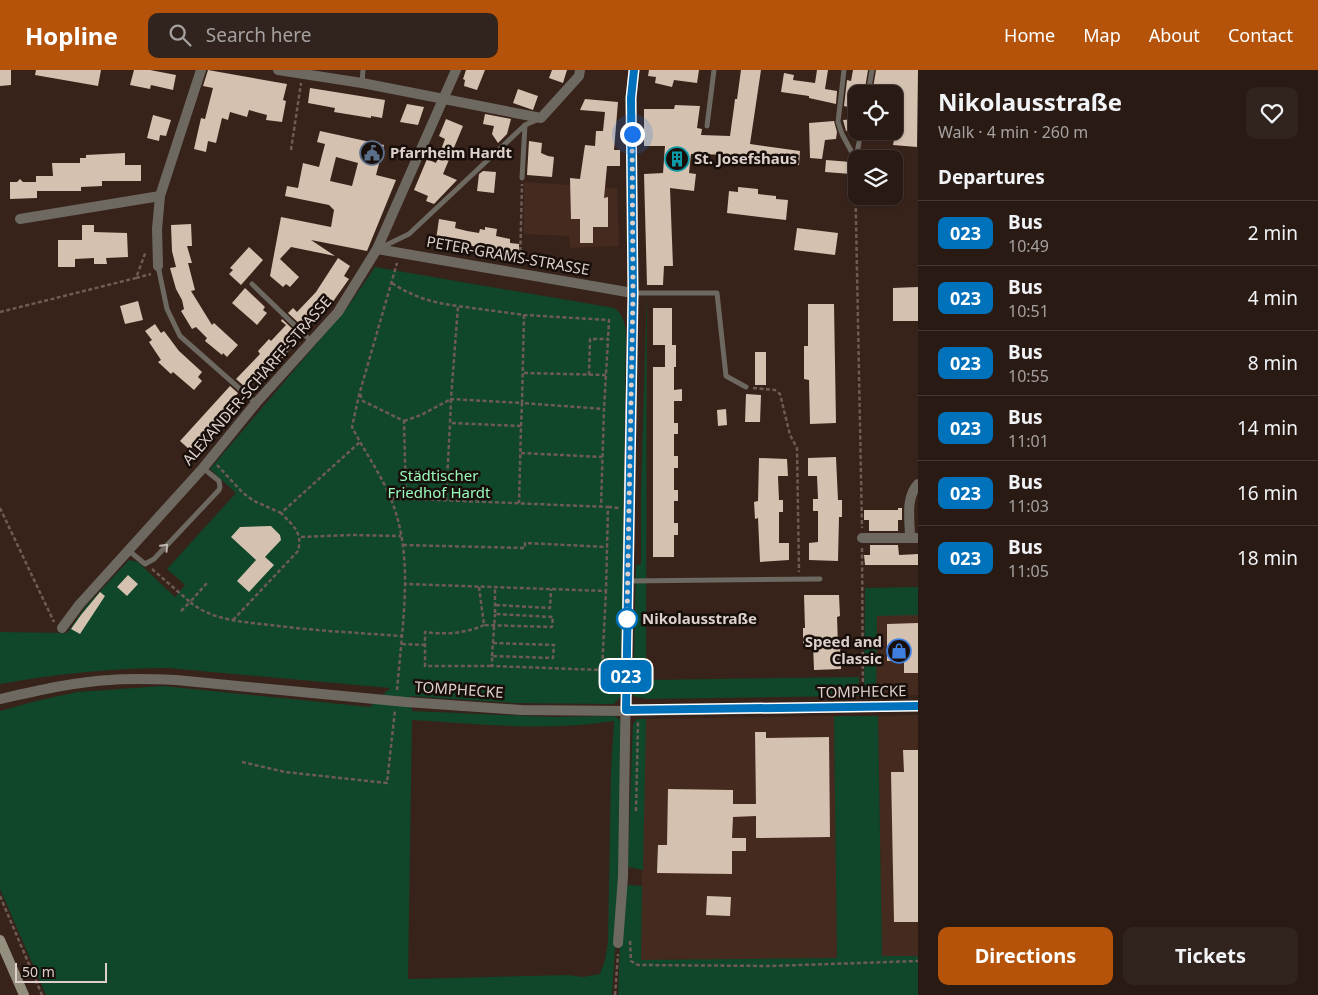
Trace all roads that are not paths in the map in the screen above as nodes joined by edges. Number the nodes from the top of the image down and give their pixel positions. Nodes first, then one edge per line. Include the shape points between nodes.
1 (201, 70) edge
2 (278, 70) edge
3 (363, 70) edge
4 (456, 70) edge
5 (580, 70) edge
6 (634, 70) edge
7 (714, 70) edge
8 (844, 70) edge
9 (872, 70) edge
10 (362, 83) junction
11 (870, 85) edge
12 (443, 98) junction
13 (541, 118) junction
14 (525, 125) junction
15 (707, 126) dead end
16 (851, 150) edge
17 (522, 178) road end
18 (160, 196) junction
19 (20, 219) dead end
20 (378, 249) junction
21 (158, 269) joint
22 (252, 284) dead end
23 (633, 293) junction
24 (311, 341) junction
25 (746, 387) road end
26 (256, 403) junction
27 (203, 468) junction
28 (918, 484) edge
29 (862, 538) road end
30 (914, 538) edge
31 (127, 550) junction
32 (820, 580) dead end
33 (628, 581) junction
34 (62, 628) road end
35 (0, 699) edge
36 (918, 706) edge
37 (626, 710) junction
38 (0, 940) edge
39 (618, 944) dead end
40 (24, 995) edge

1 - 18 street
2 - 10 street
3 - 10 lane
4 - 12 street, ALEXANDER-SCHARFF-STRASSE
5 - 13 street via 579,76
6 - 23 street via 631,98
7 - 15 lane
8 - 16 lane via 838,122
9 - 11 lane
10 - 12 street
12 - 13 street
12 - 20 street, ALEXANDER-SCHARFF-STRASSE
13 - 14 lane
14 - 17 lane
14 - 20 lane via 410,234
18 - 19 street
18 - 21 street
20 - 23 street, PETER-GRAMS-STRASSE
20 - 24 street, ALEXANDER-SCHARFF-STRASSE via 338,312
21 - 26 lane via 167,309 180,336
22 - 24 lane
23 - 25 lane via 717,293 726,376
23 - 33 street
24 - 26 street, ALEXANDER-SCHARFF-STRASSE
26 - 27 street, ALEXANDER-SCHARFF-STRASSE
27 - 31 street, ALEXANDER-SCHARFF-STRASSE
31 -> 27 lane via 145,564 154,559 219,490 219,481
28 - 30 street via 910,499
29 - 30 street
31 - 34 street, ALEXANDER-SCHARFF-STRASSE
32 - 33 lane
33 - 37 street
35 - 37 street, TOMPHECKE via 62,686 143,678 522,710
36 - 37 street, TOMPHECKE
37 - 39 street via 623,877
38 - 40 main road

